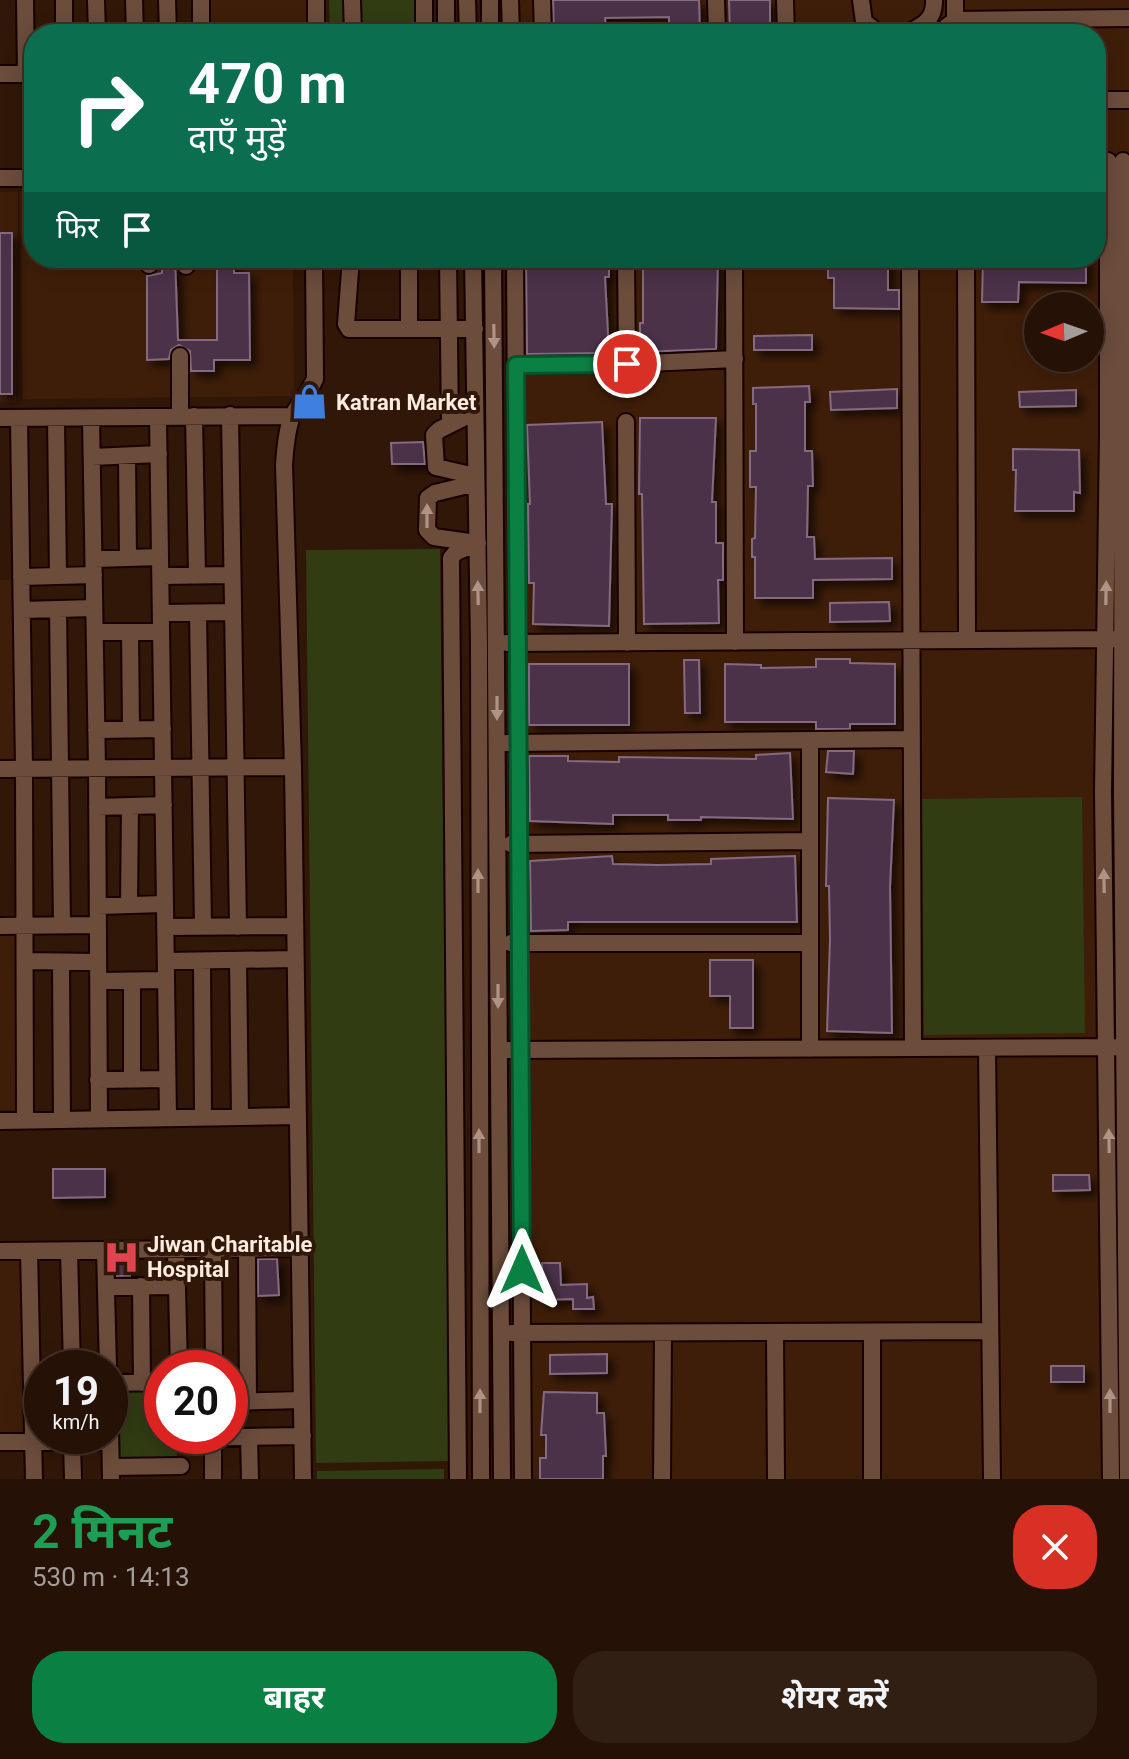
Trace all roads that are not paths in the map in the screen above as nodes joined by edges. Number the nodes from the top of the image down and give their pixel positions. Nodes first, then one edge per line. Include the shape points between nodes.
1 (25, 0) edge
2 (64, 0) edge
3 (96, 0) edge
4 (134, 0) edge
5 (167, 0) edge
6 (201, 0) edge
7 (316, 0) edge
8 (352, 0) edge
9 (424, 0) edge
10 (446, 0) edge
11 (467, 0) edge
12 (490, 0) edge
13 (510, 0) edge
14 (542, 0) edge
15 (716, 0) edge
16 (785, 0) edge
17 (861, 0) edge
18 (934, 0) edge
19 (955, 0) edge
20 (1129, 18) edge
21 (955, 20) junction
22 (27, 24) edge
23 (64, 24) edge
24 (97, 24) edge
25 (135, 24) edge
26 (168, 24) edge
27 (201, 24) edge
28 (316, 24) edge
29 (353, 24) edge
30 (424, 24) edge
31 (446, 24) edge
32 (468, 24) edge
33 (490, 24) edge
34 (511, 24) edge
35 (543, 24) edge
36 (717, 24) edge
37 (786, 24) edge
38 (867, 24) edge
39 (924, 24) edge
40 (950, 24) edge
41 (0, 74) edge
42 (24, 74) edge
43 (1106, 100) edge
44 (1129, 100) edge
45 (1114, 161) edge
46 (0, 178) edge
47 (24, 178) edge
48 (1114, 180) edge
49 (314, 268) edge
50 (350, 268) edge
51 (409, 268) edge
52 (448, 268) edge
53 (473, 268) edge
54 (493, 268) edge
55 (515, 268) edge
56 (626, 268) edge
57 (734, 268) edge
58 (910, 268) edge
59 (966, 268) edge
60 (409, 329) junction
61 (475, 329) junction
62 (448, 330) junction
63 (180, 356) dead end
64 (735, 359) junction
65 (627, 364) junction
66 (516, 365) junction
67 (475, 412) junction
68 (230, 415) junction
69 (187, 416) junction
70 (292, 416) junction
71 (158, 417) junction
72 (0, 418) edge
73 (19, 418) junction
74 (56, 418) junction
75 (91, 418) junction
76 (626, 422) dead end
77 (450, 424) junction
78 (159, 454) junction
79 (127, 456) junction
80 (92, 457) junction
81 (476, 479) junction
82 (478, 543) junction
83 (160, 557) junction
84 (128, 558) junction
85 (94, 567) junction
86 (197, 575) junction
87 (232, 575) junction
88 (58, 576) junction
89 (161, 576) junction
90 (21, 577) junction
91 (94, 608) junction
92 (58, 609) junction
93 (22, 610) junction
94 (233, 612) junction
95 (161, 613) junction
96 (198, 613) junction
97 (95, 632) junction
98 (130, 632) junction
99 (161, 632) junction
100 (1113, 639) junction
101 (967, 640) junction
102 (911, 641) junction
103 (735, 642) junction
104 (518, 643) junction
105 (627, 643) junction
106 (479, 644) junction
107 (497, 644) junction
108 (131, 729) junction
109 (163, 729) junction
110 (96, 730) junction
111 (912, 739) junction
112 (810, 740) junction
113 (498, 743) junction
114 (518, 743) junction
115 (163, 767) junction
116 (202, 767) junction
117 (235, 767) junction
118 (293, 767) junction
119 (97, 768) junction
120 (0, 769) edge
121 (24, 769) junction
122 (61, 769) junction
123 (164, 805) junction
124 (130, 806) junction
125 (97, 807) junction
126 (810, 841) junction
127 (519, 843) junction
128 (498, 844) junction
129 (165, 904) junction
130 (129, 905) junction
131 (98, 906) junction
132 (62, 925) junction
133 (98, 925) junction
134 (0, 926) edge
135 (25, 926) junction
136 (295, 926) junction
137 (165, 927) junction
138 (203, 927) junction
139 (238, 927) junction
140 (498, 943) junction
141 (520, 943) junction
142 (810, 943) junction
143 (295, 959) junction
144 (238, 960) junction
145 (25, 961) junction
146 (166, 961) junction
147 (202, 961) junction
148 (61, 962) junction
149 (98, 962) junction
150 (166, 980) junction
151 (98, 981) junction
152 (132, 981) junction
153 (1115, 1047) junction
154 (913, 1048) junction
155 (987, 1048) junction
156 (810, 1049) junction
157 (478, 1050) junction
158 (520, 1050) junction
159 (499, 1051) junction
160 (132, 1079) junction
161 (167, 1079) junction
162 (98, 1080) junction
163 (240, 1116) junction
164 (298, 1116) junction
165 (168, 1117) junction
166 (203, 1117) junction
167 (99, 1119) junction
168 (25, 1120) junction
169 (62, 1120) junction
170 (0, 1121) edge
171 (300, 1248) junction
172 (176, 1249) junction
173 (213, 1249) junction
174 (247, 1249) junction
175 (105, 1250) junction
176 (0, 1251) edge
177 (29, 1251) junction
178 (69, 1251) junction
179 (141, 1286) junction
180 (177, 1286) junction
181 (106, 1287) junction
182 (990, 1331) junction
183 (480, 1332) junction
184 (872, 1332) junction
185 (501, 1333) junction
186 (522, 1333) junction
187 (663, 1333) junction
188 (775, 1333) junction
189 (34, 1350) edge
190 (72, 1350) edge
191 (108, 1350) edge
192 (179, 1350) edge
193 (214, 1350) edge
194 (248, 1350) edge
195 (128, 1383) edge
196 (142, 1383) joint
197 (302, 1400) junction
198 (248, 1402) edge
199 (303, 1436) junction
200 (249, 1437) joint
201 (0, 1442) edge
202 (24, 1442) edge
203 (33, 1454) edge
204 (72, 1454) edge
205 (213, 1454) edge
206 (111, 1473) edge
207 (146, 1473) edge
208 (182, 1473) edge
209 (34, 1479) edge
210 (73, 1479) edge
211 (213, 1479) edge
212 (250, 1479) edge
213 (303, 1479) edge
214 (458, 1479) edge
215 (481, 1479) edge
216 (502, 1479) edge
217 (523, 1479) edge
218 (662, 1479) edge
219 (776, 1479) edge
220 (872, 1479) edge
221 (992, 1479) edge
222 (1111, 1479) edge
223 (1128, 1479) edge

1 - 22 street
2 - 23 street
3 - 24 street
4 - 25 street
5 - 26 street
6 - 27 street
7 - 28 street
8 - 29 street
9 - 30 street
10 - 31 street
11 - 32 street
12 - 33 street
13 - 34 street
14 - 35 street
15 - 36 street
16 - 37 street
17 - 38 street
18 - 39 street via 932,17
19 - 21 street
20 - 21 street
21 - 40 street
41 - 42 street
43 - 44 street
45 - 48 street
46 - 47 street
48 - 100 street
49 - 70 street via 315,379
50 - 60 street via 349,329
51 - 60 street
52 - 62 street
53 - 61 street
54 -> 107 street
55 - 66 street
56 - 65 street
57 - 64 street
58 - 102 street
59 - 101 street
60 - 62 street
61 - 62 street
61 - 67 street
62 - 77 street
63 - 69 street
64 - 65 street
64 - 103 street
65 - 66 street
66 - 104 street
67 - 77 street
67 - 81 street
68 - 69 street
68 - 70 street
68 - 87 street
69 - 71 street
69 - 86 street
70 - 118 street via 284,465
71 - 75 street
71 - 78 street
72 - 73 street
73 - 74 street
73 - 90 street
74 - 75 street
74 - 88 street
75 - 80 street
76 - 105 street
77 - 81 street via 434,435 436,467
78 - 79 street
78 - 83 street
79 - 80 street
79 - 84 street
80 - 85 street
81 - 82 street
82 -> 81 street via 434,537 427,530 428,498
106 -> 82 street
82 - 214 street via 451,558
83 - 84 street
83 - 89 street
84 - 85 street
85 - 88 street
85 - 91 street
86 - 87 street
86 - 89 street
87 - 94 street
88 - 90 street
89 - 95 street
90 - 93 street
91 - 92 street
91 - 97 street
92 - 93 street
92 - 122 street
93 - 121 street
94 - 96 street
94 - 117 street
95 - 96 street
95 - 99 street
96 - 116 street
97 - 98 street
97 - 110 street
98 - 99 street
98 - 108 street
99 - 109 street
100 - 101 street
100 - 153 street
101 - 102 street
102 - 103 street
102 - 111 street
103 - 105 street
104 - 105 street
104 - 107 street
104 - 114 street
106 - 107 street
157 -> 106 street
107 -> 113 street
108 - 109 street
108 - 110 street
109 - 115 street
110 - 119 street
111 - 112 street
111 - 154 street
112 - 114 street
112 - 126 street
113 - 114 street
113 - 128 street
114 - 127 street
115 - 116 street
115 - 119 street
115 - 123 street
116 - 117 street
116 - 138 street
117 - 118 street
117 - 139 street
118 - 136 street
119 - 122 street
119 - 125 street
120 - 121 street
121 - 122 street
121 - 135 street
122 - 132 street
123 - 124 street
123 - 129 street
124 - 125 street
124 - 130 street
125 - 131 street
126 - 127 street
126 - 142 street
127 - 128 street
127 - 141 street
128 - 140 street
129 - 130 street
129 - 137 street
130 - 131 street
131 - 133 street
132 - 133 street
132 - 135 street
133 - 149 street
134 - 135 street
135 - 145 street
136 - 139 street
136 - 143 street
137 - 138 street
137 - 146 street
138 - 139 street
140 - 141 street
140 -> 159 street
141 - 142 street
141 - 158 street
142 - 156 street
143 - 144 street
143 - 164 street
144 - 147 street
144 - 163 street
145 - 148 street
145 - 168 street
146 - 147 street
146 - 150 street
147 - 166 street
148 - 149 street
148 - 169 street
149 - 151 street
150 - 152 street
150 - 161 street
151 - 152 street
151 - 162 street
152 - 160 street
153 - 155 street
222 -> 153 street
153 - 223 street
154 - 155 street
154 - 156 street
155 - 182 street
156 - 158 street
157 - 159 street
183 -> 157 street
158 - 159 street
158 - 186 street
159 - 185 street
160 - 161 street
160 - 162 street
161 - 165 street
162 - 167 street
163 - 164 street
163 - 166 street
164 - 171 street
165 - 166 street
165 - 167 street
167 - 169 street
168 - 169 street
168 - 170 street
171 - 174 street
171 - 197 street
172 - 173 street
172 - 175 street
172 - 180 street
173 - 174 street
173 - 193 street
174 - 194 street
175 - 178 street
175 - 181 street
176 - 177 street
177 - 178 street
177 - 189 street
178 - 190 street
179 - 180 street
179 - 181 street
179 - 196 street
180 - 192 street
181 - 191 street
182 - 184 street
182 - 221 street
183 - 185 street
215 -> 183 street
184 - 188 street
184 - 220 street
185 - 186 street
185 - 216 street
186 - 187 street
186 - 217 street
187 - 188 street
187 - 218 street
188 - 219 street
195 - 196 street
197 - 198 street
197 - 199 street
199 - 200 street
199 - 213 street
200 - 212 street
201 - 202 street
203 - 209 street
204 - 210 street
205 - 211 street
206 - 207 street
207 - 208 street

